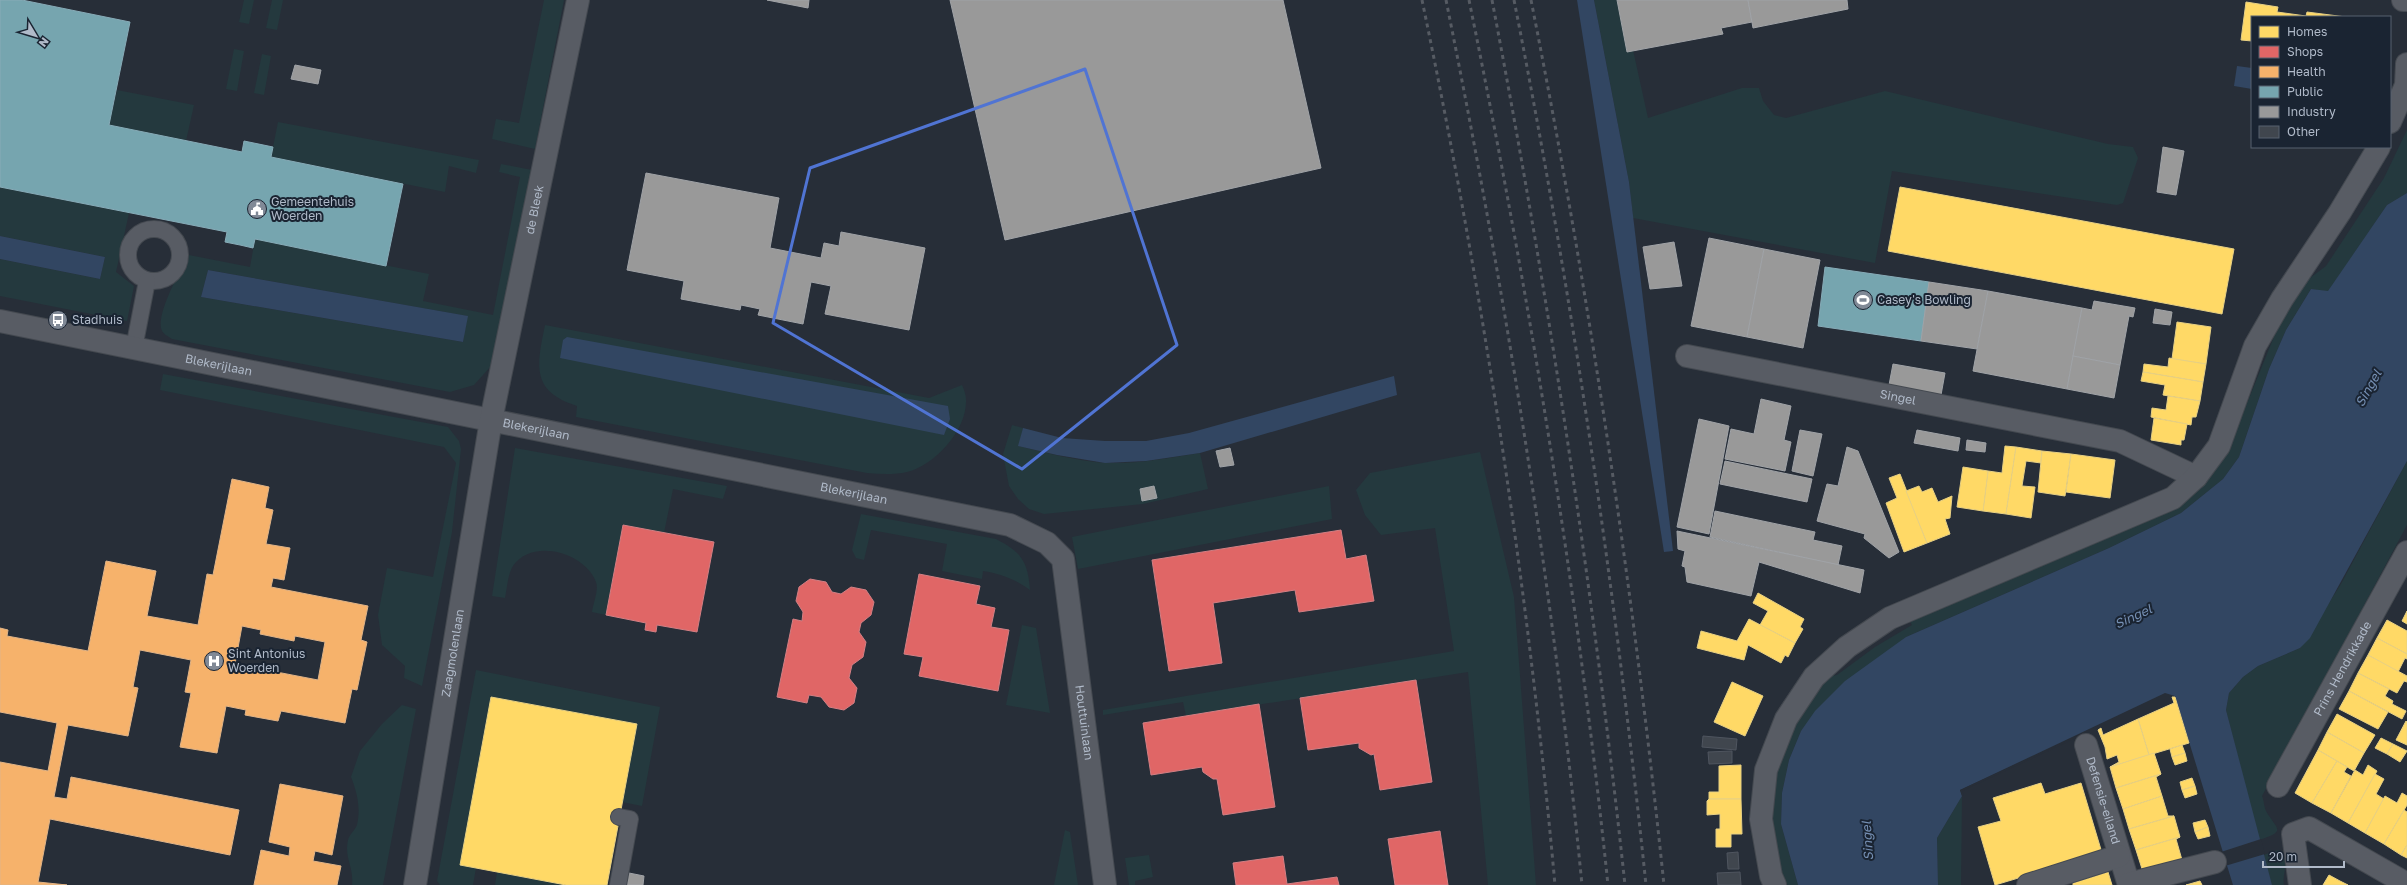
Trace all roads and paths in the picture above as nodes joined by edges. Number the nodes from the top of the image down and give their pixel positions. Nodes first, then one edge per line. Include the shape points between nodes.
1 (578, 0) edge
2 (2403, 0) edge
3 (2407, 0) edge
4 (2407, 64) edge
5 (2391, 120) edge
6 (2378, 148) edge
7 (147, 281) dead end
8 (0, 321) edge
9 (134, 348) junction
10 (1687, 356) dead end
11 (491, 420) junction
12 (2196, 477) junction
13 (2407, 552) edge
14 (1063, 559) joint
15 (2086, 745) dead end
16 (2278, 786) dead end
17 (619, 817) dead end
18 (2119, 856) junction
19 (2215, 862) dead end
20 (2407, 884) edge
21 (415, 885) edge
22 (618, 885) edge
23 (1105, 885) edge
24 (1775, 885) edge
25 (2028, 885) edge
26 (2129, 885) edge
27 (2300, 885) edge

1 - 11 street, de Bleek
2 - 3 street
4 - 5 street via 2406,85
6 - 12 street via 2255,346 2219,446
7 - 9 lane
8 - 9 street, Blekerijlaan
9 - 11 street, Blekerijlaan
10 - 12 street, Singel via 2120,441
11 - 14 street, Blekerijlaan via 1010,525 1047,543
11 - 21 street, Zaagmolenlaan
12 - 24 street via 2173,498 1890,618 1847,647 1814,677 1786,719 1766,770 1761,819 1771,876
13 - 16 street, Prins Hendrikkade
14 - 23 street, Houttuinlaan
15 - 18 street, Defensie-eiland
17 - 22 lane via 630,819
18 - 25 street, Defensie-eiland
18 - 26 street, Defensie-eiland
19 - 26 street, Defensie-eiland
20 - 27 street via 2309,828 2293,834

